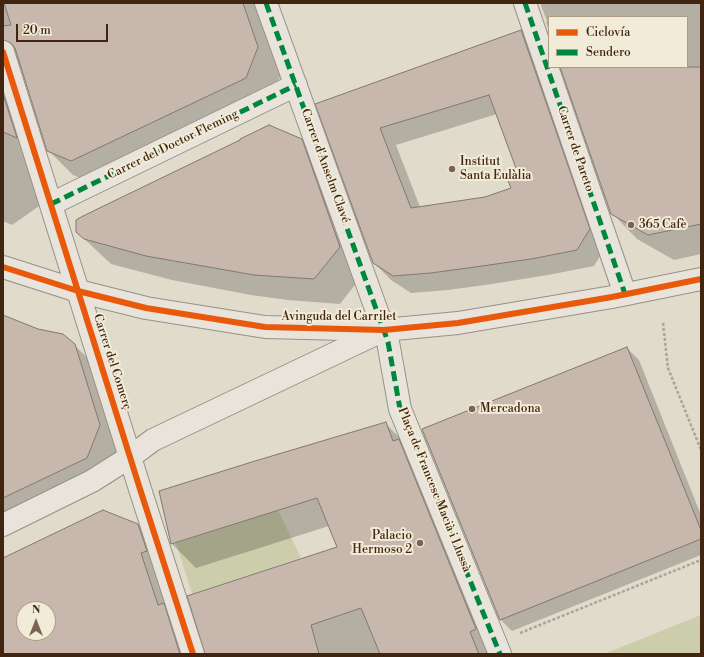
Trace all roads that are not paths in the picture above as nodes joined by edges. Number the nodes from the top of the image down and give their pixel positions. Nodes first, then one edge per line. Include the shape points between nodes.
1 (266, 3) edge
2 (525, 3) edge
3 (3, 52) edge
4 (296, 85) junction
5 (51, 204) junction
6 (3, 267) edge
7 (701, 279) edge
8 (78, 291) junction
9 (624, 294) junction
10 (384, 330) junction
11 (130, 457) junction
12 (3, 525) edge
13 (498, 648) edge
14 (194, 654) edge

1 - 4 street, Carrer d'Anselm Clavé
2 - 9 street, Carrer de Pareto
3 - 5 street, Carrer del Comerç
4 - 5 street, Carrer del Doctor Fleming
4 - 10 street, Carrer d'Anselm Clavé
5 - 8 street, Carrer del Comerç
6 - 8 street, Avinguda del Carrilet
7 - 9 street, Avinguda del Carrilet
8 - 10 street, Avinguda del Carrilet via 146,308 264,327
8 - 11 street, Carrer del Comerç
9 - 10 street, Avinguda del Carrilet via 458,323
10 - 11 street via 153,440
10 - 13 street, Plaça de Francesc Macià i Llussà via 400,409
11 - 12 street via 92,481
11 - 14 street, Carrer del Comerç

